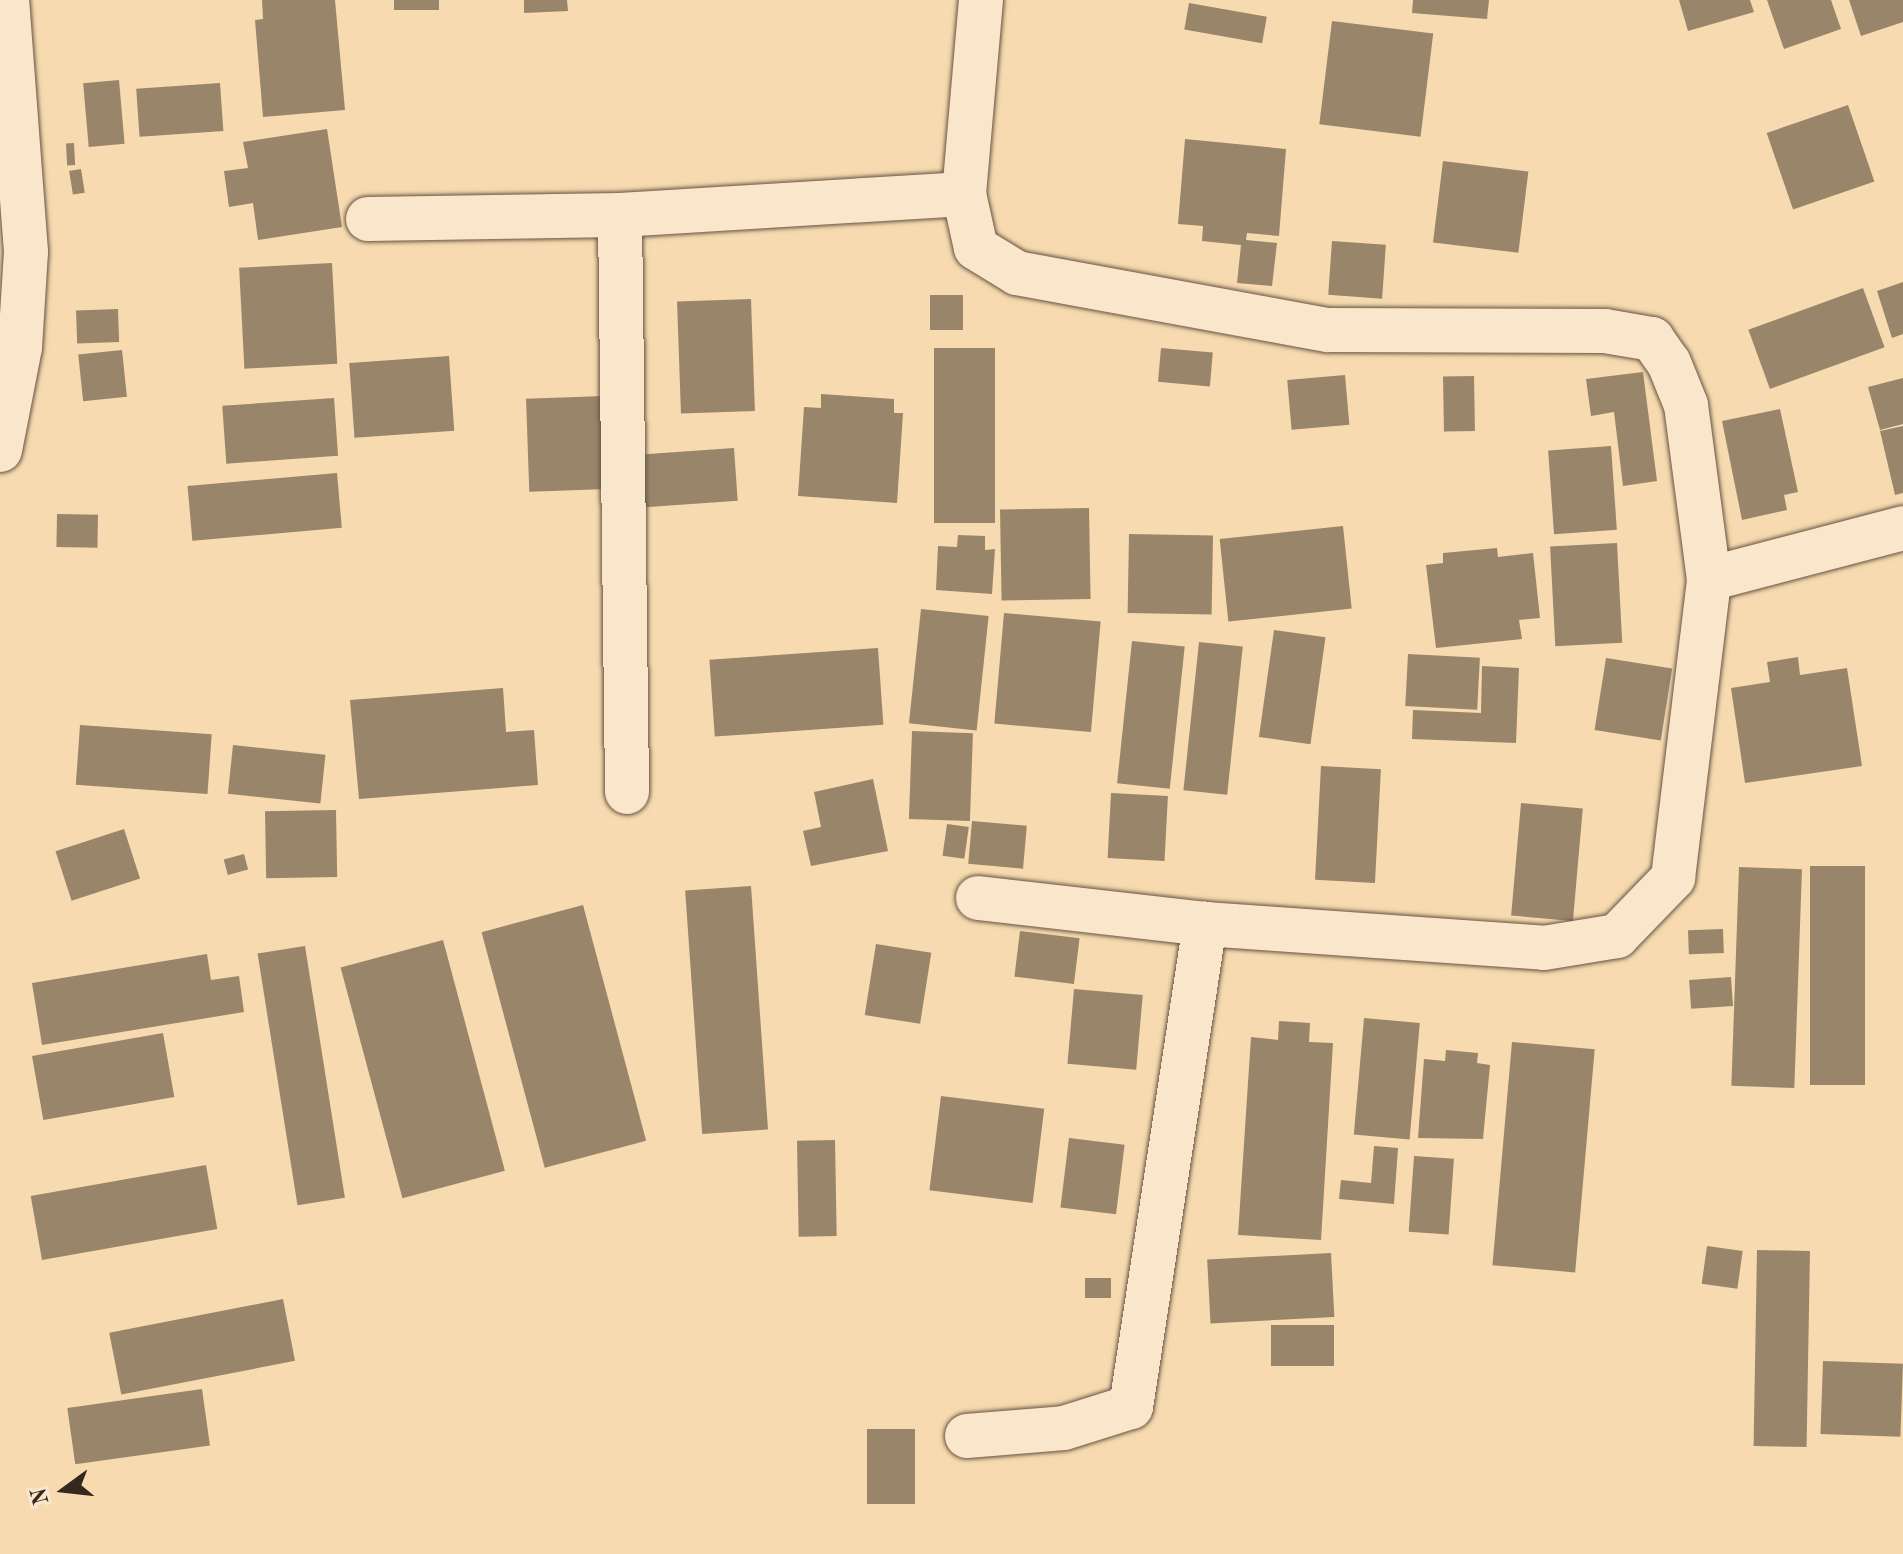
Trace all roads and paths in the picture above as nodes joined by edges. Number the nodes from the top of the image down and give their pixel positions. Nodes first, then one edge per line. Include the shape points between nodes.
1 (7, 0) edge
2 (981, 0) edge
3 (964, 194) junction
4 (620, 215) junction
5 (368, 219) dead end
6 (13, 251) edge
7 (0, 450) edge
8 (1903, 528) edge
9 (1709, 579) junction
10 (627, 792) dead end
11 (978, 898) dead end
12 (1205, 924) junction
13 (967, 1436) dead end

1 - 6 street
2 - 3 street
3 - 4 street
3 - 9 street via 976,248 1017,273 1328,330 1605,331 1652,339 1686,405
4 - 5 street
4 - 10 street
6 - 7 street via 20,347
8 - 9 street
9 - 12 street via 1673,878 1617,936 1544,948
11 - 12 street
12 - 13 street via 1131,1407 1064,1428

